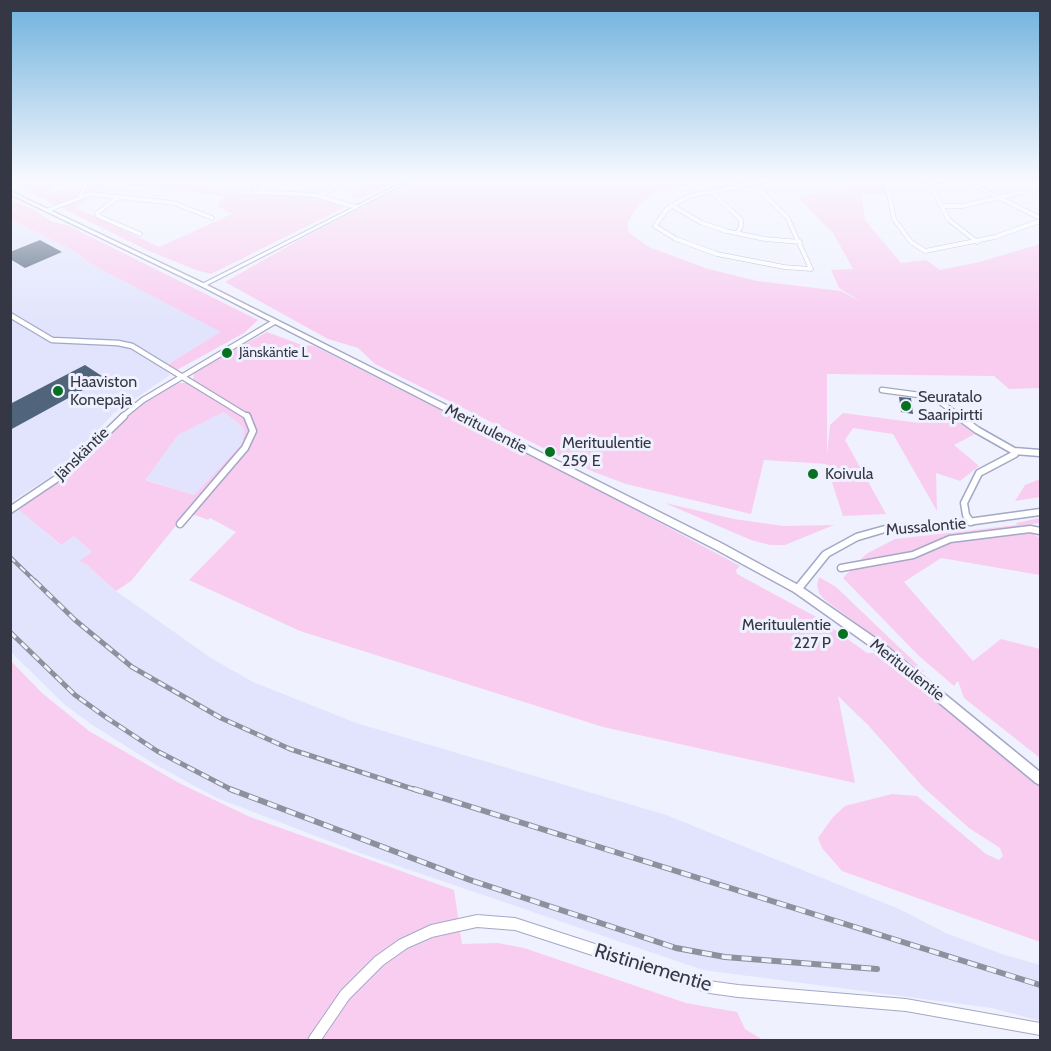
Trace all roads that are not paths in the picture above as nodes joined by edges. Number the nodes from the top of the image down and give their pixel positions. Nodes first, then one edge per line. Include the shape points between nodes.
1 (85, 228) edge
2 (126, 228) edge
3 (315, 228) edge
4 (657, 228) edge
5 (720, 228) edge
6 (740, 228) edge
7 (791, 228) edge
8 (902, 228) edge
9 (958, 228) edge
10 (1014, 228) edge
11 (737, 233) junction
12 (140, 234) dead end
13 (800, 242) junction
14 (977, 242) junction
15 (203, 285) junction
16 (10, 315) edge
17 (274, 322) junction
18 (182, 376) junction
19 (882, 390) dead end
20 (1014, 450) junction
21 (1041, 453) edge
22 (10, 510) edge
23 (1041, 512) edge
24 (971, 522) junction
25 (180, 524) dead end
26 (1041, 531) edge
27 (842, 568) dead end
28 (797, 589) junction
29 (1041, 779) edge
30 (1041, 1029) edge
31 (314, 1041) edge

1 - 15 main road, Merituulentie
2 - 12 street
3 - 15 street
4 - 13 street via 676,239 738,259 812,269
5 - 11 street
6 - 11 street
7 - 13 street
8 - 14 street via 919,249 928,252
9 - 14 street
10 - 14 street
11 - 13 street
15 - 17 main road, Merituulentie
16 - 18 street via 52,340 125,344
17 - 18 street, Jänskäntie
17 - 28 main road, Merituulentie
18 - 22 street, Jänskäntie via 123,416 65,473
18 - 25 street via 247,415 253,431 245,448
19 - 20 street via 934,397 977,430
20 - 21 street
20 - 24 street via 1010,458 979,474 967,494 964,504
23 - 24 main road, Mussalontie
24 - 28 main road, Mussalontie via 885,529 856,537 826,554
26 - 27 street via 950,539 913,555
28 - 29 main road, Merituulentie via 877,645
30 - 31 street, Ristiniementie via 906,1005 709,987 515,924 477,921 430,931 403,944 345,995

